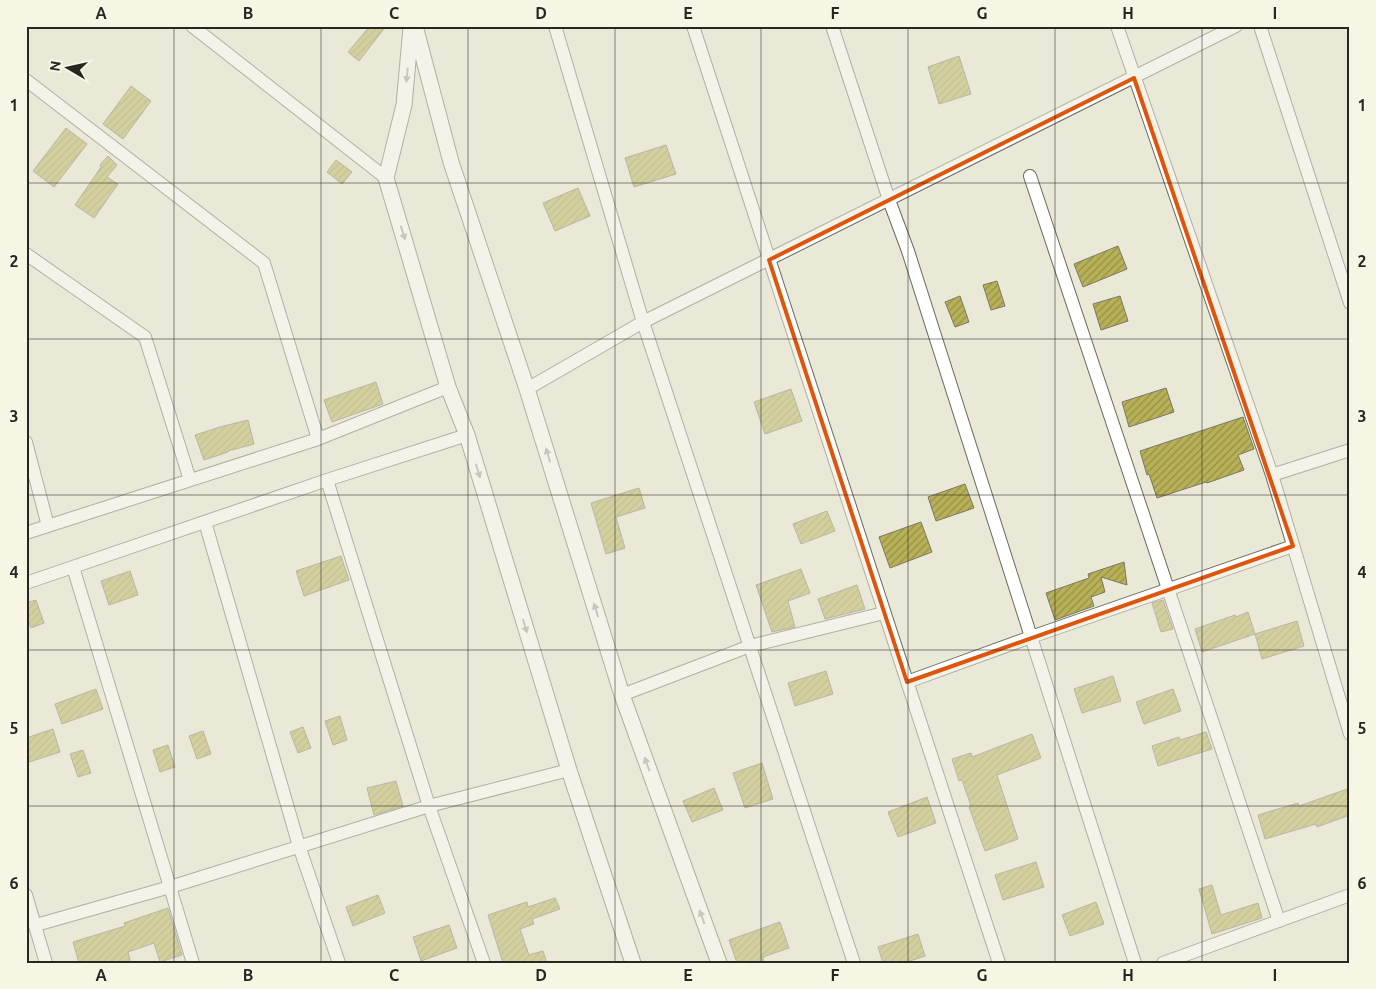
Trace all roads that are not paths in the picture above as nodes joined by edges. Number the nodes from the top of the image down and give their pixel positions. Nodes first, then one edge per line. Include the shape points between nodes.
1 (192, 26) edge
2 (413, 26) edge
3 (555, 26) edge
4 (693, 26) edge
5 (832, 26) edge
6 (1117, 26) edge
7 (1236, 26) edge
8 (1260, 26) edge
9 (1134, 78) junction
10 (26, 80) edge
11 (1030, 176) dead end
12 (386, 178) junction
13 (889, 200) junction
14 (26, 254) edge
15 (769, 260) junction
16 (1350, 303) edge
17 (643, 322) junction
18 (448, 387) junction
19 (527, 389) junction
20 (467, 435) junction
21 (318, 439) junction
22 (26, 442) edge
23 (1350, 450) edge
24 (1272, 475) junction
25 (190, 480) junction
26 (326, 480) junction
27 (205, 522) junction
28 (48, 526) junction
29 (26, 533) edge
30 (1293, 546) junction
31 (73, 567) junction
32 (26, 583) edge
33 (1168, 590) junction
34 (884, 613) junction
35 (1031, 637) junction
36 (750, 646) junction
37 (907, 682) junction
38 (622, 695) junction
39 (1350, 734) edge
40 (569, 770) junction
41 (429, 806) junction
42 (299, 846) junction
43 (170, 887) junction
44 (26, 895) edge
45 (1350, 895) edge
46 (1279, 920) junction
47 (36, 925) junction
48 (46, 963) edge
49 (193, 963) edge
50 (339, 963) edge
51 (484, 963) edge
52 (633, 963) edge
53 (719, 963) edge
54 (854, 963) edge
55 (998, 963) edge
56 (1135, 963) edge
57 (1164, 963) edge

1 - 12 street
2 -> 12 street via 404,105
2 - 19 street via 451,162
3 - 17 street
4 - 15 street
5 - 13 street
6 - 9 street
7 - 9 street
8 - 16 street
9 - 13 street
9 - 24 street
10 - 21 street via 264,263
11 - 33 street
12 -> 18 street
13 - 15 street
13 - 35 street
14 - 25 street via 145,337
15 - 17 street
15 - 34 street
17 - 19 street
17 - 36 street
18 - 20 street
18 - 21 street
38 -> 19 street
20 - 26 street
20 -> 40 street
21 - 25 street
22 - 28 street
23 - 24 street
24 - 30 street
25 - 28 street
26 - 27 street
26 - 41 street
27 - 31 street
27 - 42 street
28 - 29 street
30 - 33 street
30 - 39 street
31 - 32 street
31 - 43 street
33 - 35 street
33 - 46 street
34 - 36 street
34 - 37 street
35 - 37 street
35 - 56 street
36 - 38 street
36 - 54 street
37 - 55 street
53 -> 38 street
40 - 41 street
40 - 52 street
41 - 42 street
41 - 51 street
42 - 43 street
42 - 50 street
43 - 47 street
43 - 49 street
44 - 47 street
45 - 46 street
46 - 57 street
47 - 48 street

